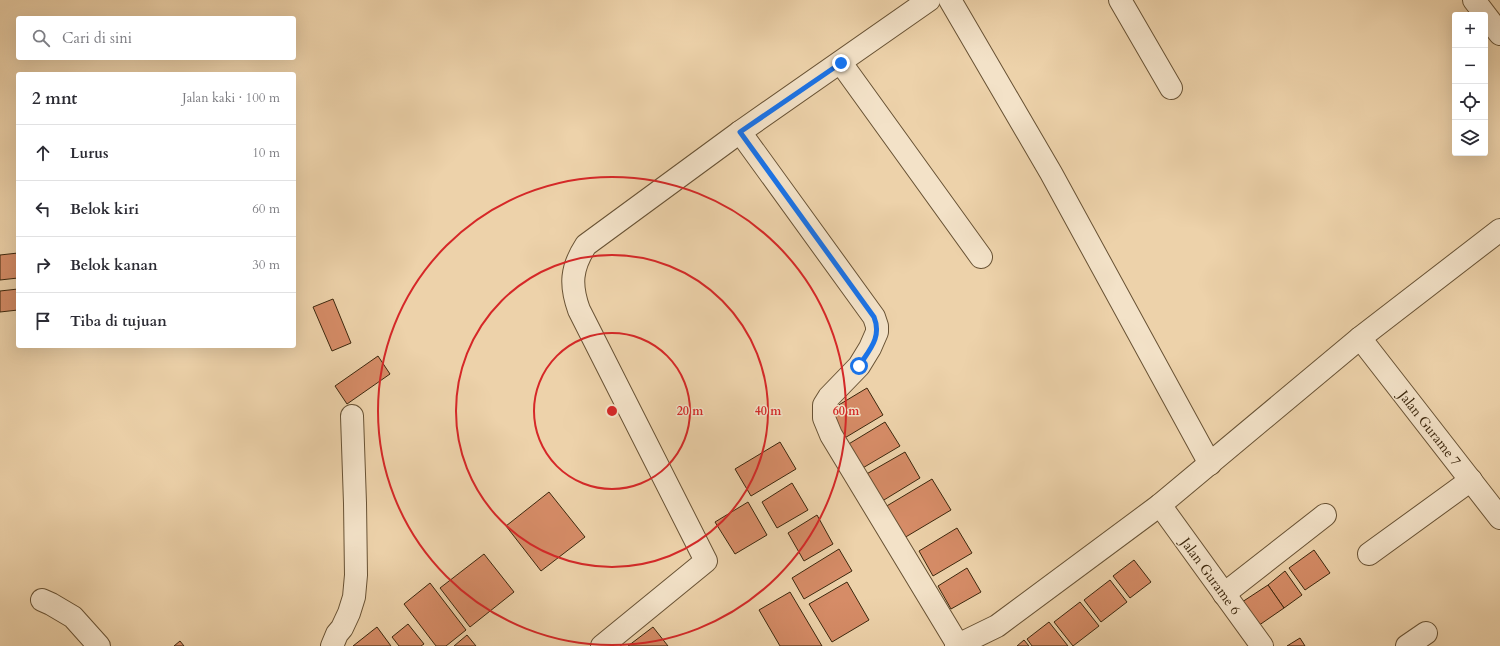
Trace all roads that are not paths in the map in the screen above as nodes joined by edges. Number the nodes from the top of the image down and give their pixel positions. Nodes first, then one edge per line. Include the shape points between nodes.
1 (929, 0) edge
2 (950, 0) edge
3 (1120, 0) edge
4 (1474, 0) edge
5 (1500, 34) edge
6 (841, 63) junction
7 (1171, 88) dead end
8 (740, 132) junction
9 (1500, 230) edge
10 (981, 257) dead end
11 (1360, 338) junction
12 (352, 416) dead end
13 (1210, 464) junction
14 (1471, 480) junction
15 (1160, 506) junction
16 (1325, 515) dead end
17 (1500, 518) edge
18 (1369, 554) dead end
19 (1224, 594) junction
20 (42, 600) dead end
21 (1426, 633) dead end
22 (957, 645) edge
23 (99, 646) edge
24 (332, 646) edge
25 (602, 646) edge
26 (1262, 646) edge
27 (1407, 646) edge

1 - 6 street
2 - 13 street via 1051,173
3 - 7 street
4 - 5 street
6 - 8 street
6 - 10 street
8 - 22 street via 874,317 877,326 874,340 859,366 829,397 824,405 824,418 831,435
8 - 25 street via 586,246 574,269 574,297 579,310 706,561
9 - 11 street
11 - 13 street
11 - 14 street, Jalan Gurame 7
12 - 24 street via 356,575 354,597 349,613
13 - 15 street
14 - 17 street, Jalan Gurame 7
14 - 18 street
15 - 19 street, Jalan Gurame 6
15 - 22 street via 1003,622
16 - 19 street
19 - 26 street, Jalan Gurame 6
20 - 23 street via 73,617
21 - 27 street

